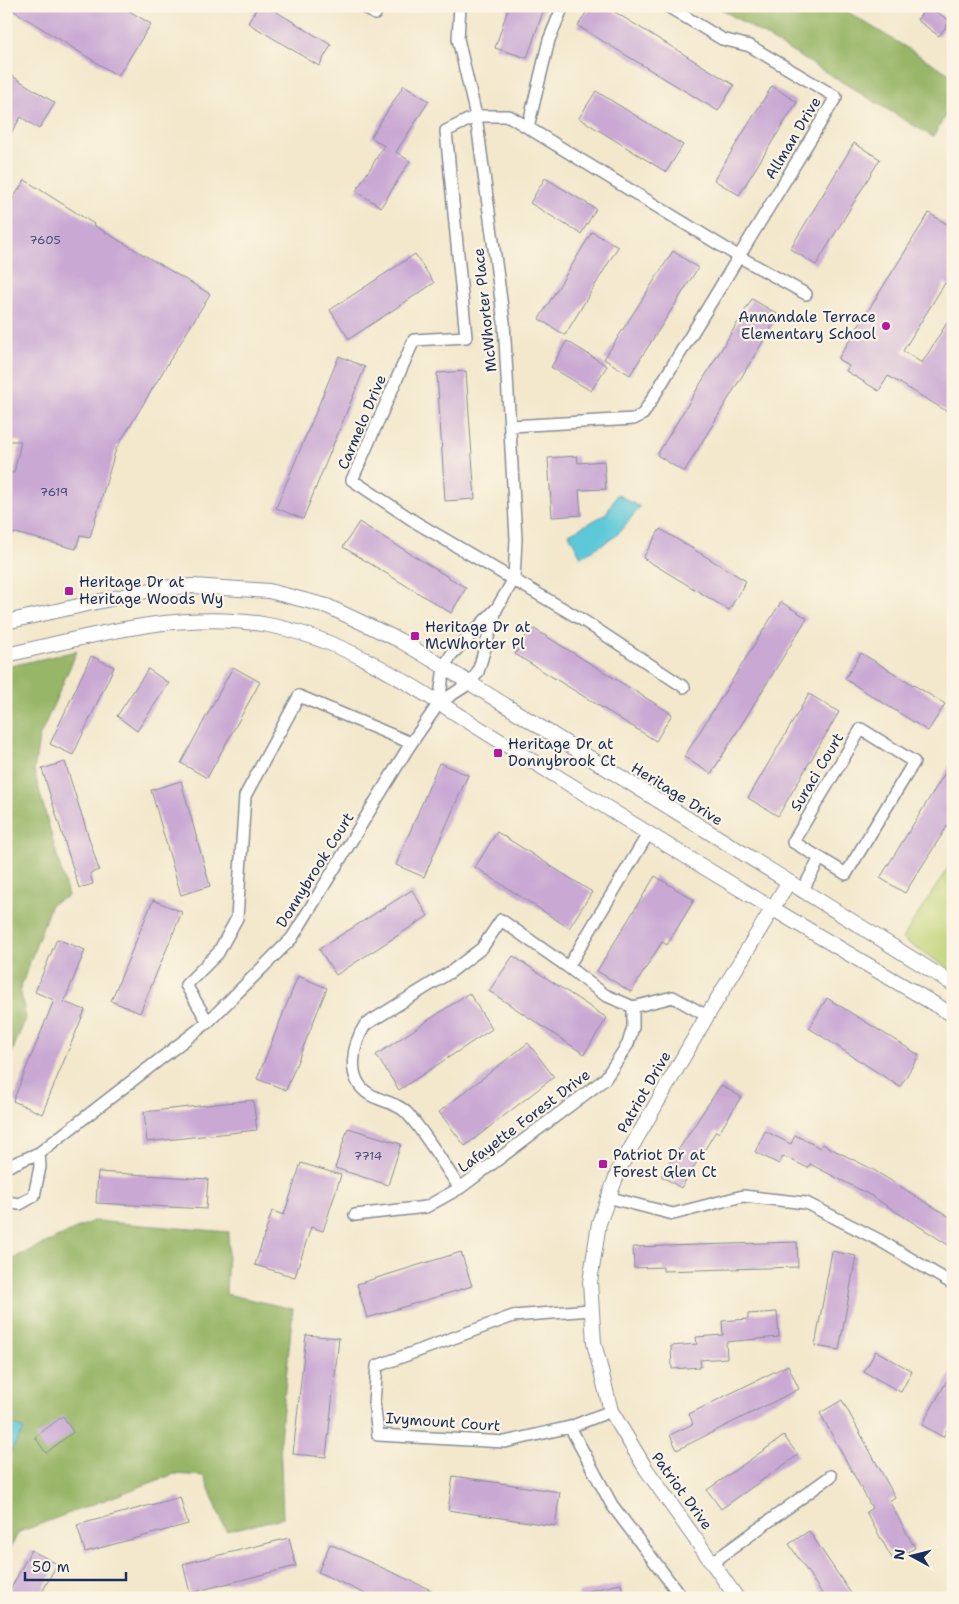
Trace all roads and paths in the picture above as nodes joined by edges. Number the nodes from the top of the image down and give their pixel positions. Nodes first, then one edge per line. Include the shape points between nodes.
1 (363, 6) edge
2 (460, 6) edge
3 (564, 6) edge
4 (667, 6) edge
5 (376, 14) dead end
6 (476, 116) junction
7 (528, 127) junction
8 (738, 256) junction
9 (806, 294) dead end
10 (511, 426) junction
11 (514, 579) junction
12 (497, 608) junction
13 (6, 622) edge
14 (6, 655) edge
15 (444, 666) junction
16 (470, 683) junction
17 (684, 687) dead end
18 (439, 702) junction
19 (411, 743) junction
20 (648, 834) junction
21 (820, 858) junction
22 (788, 883) junction
23 (802, 891) junction
24 (774, 908) junction
25 (568, 967) junction
26 (953, 984) edge
27 (633, 1007) junction
28 (707, 1016) junction
29 (953, 1016) edge
30 (208, 1022) junction
31 (39, 1153) junction
32 (6, 1167) edge
33 (460, 1188) junction
34 (607, 1197) junction
35 (6, 1202) edge
36 (355, 1216) dead end
37 (953, 1284) edge
38 (591, 1310) junction
39 (611, 1410) junction
40 (570, 1427) junction
41 (832, 1476) dead end
42 (713, 1562) junction
43 (732, 1596) edge
44 (682, 1598) edge

1 - 5 street
2 - 6 street, McWhorter Place via 460,49
3 - 7 street via 549,40
4 - 8 street, Allman Drive via 722,40 750,46 836,97
6 - 7 street via 509,116
6 - 10 street, McWhorter Place via 504,322
6 - 11 street, Carmelo Drive via 446,132 466,337 414,340 352,480 417,523
7 - 8 street
8 - 9 street
8 - 10 street, Allman Drive via 643,414 634,418
10 - 11 street, McWhorter Place via 516,539
11 - 12 street, McWhorter Place
11 - 17 street, Carmelo Drive
12 - 15 street, McWhorter Place
12 - 16 street, McWhorter Place via 478,672
13 - 15 street, Heritage Drive via 160,588 193,586 269,591 327,606 399,640
14 - 18 street via 143,624 197,620 267,625 319,638 385,669
15 - 16 street, Heritage Drive
15 - 18 street
16 - 18 street
16 - 22 street, Heritage Drive
18 - 19 street, Donnybrook Court
18 - 20 street
19 - 30 street, Donnybrook Court via 292,938
19 - 30 street via 299,696 245,796 236,918 218,953 186,985
20 - 24 street
20 - 25 street
21 - 21 street, Suraci Court via 846,874 914,762 861,729 793,842
21 - 23 street
22 - 23 street, Heritage Drive
22 - 24 street, Patriot Drive
23 - 26 street, Heritage Drive
24 - 28 street, Patriot Drive
24 - 29 street
25 - 27 street, Lafayette Forest Drive via 605,995
25 - 33 street, Lafayette Forest Drive via 501,920 482,948 452,972 365,1025 359,1034 352,1057 362,1086 368,1093 406,1111
27 - 28 street via 673,996
27 - 33 street, Lafayette Forest Drive via 633,1027 628,1044 605,1079
28 - 34 street, Patriot Drive via 620,1166
30 - 31 street, Donnybrook Court
31 - 32 street, Donnybrook Court
31 - 35 street via 40,1167 34,1196 20,1204
33 - 36 street via 426,1207
34 - 37 street via 673,1214 743,1196 806,1203 879,1240
34 - 38 street, Patriot Drive via 593,1252
38 - 39 street, Patriot Drive via 594,1343
38 - 40 street, Ivymount Court via 513,1316 377,1366 374,1402 378,1435 505,1442
39 - 40 street, Ivymount Court
39 - 42 street, Patriot Drive via 646,1469
40 - 44 street via 612,1505
41 - 42 street
42 - 43 street, Patriot Drive

